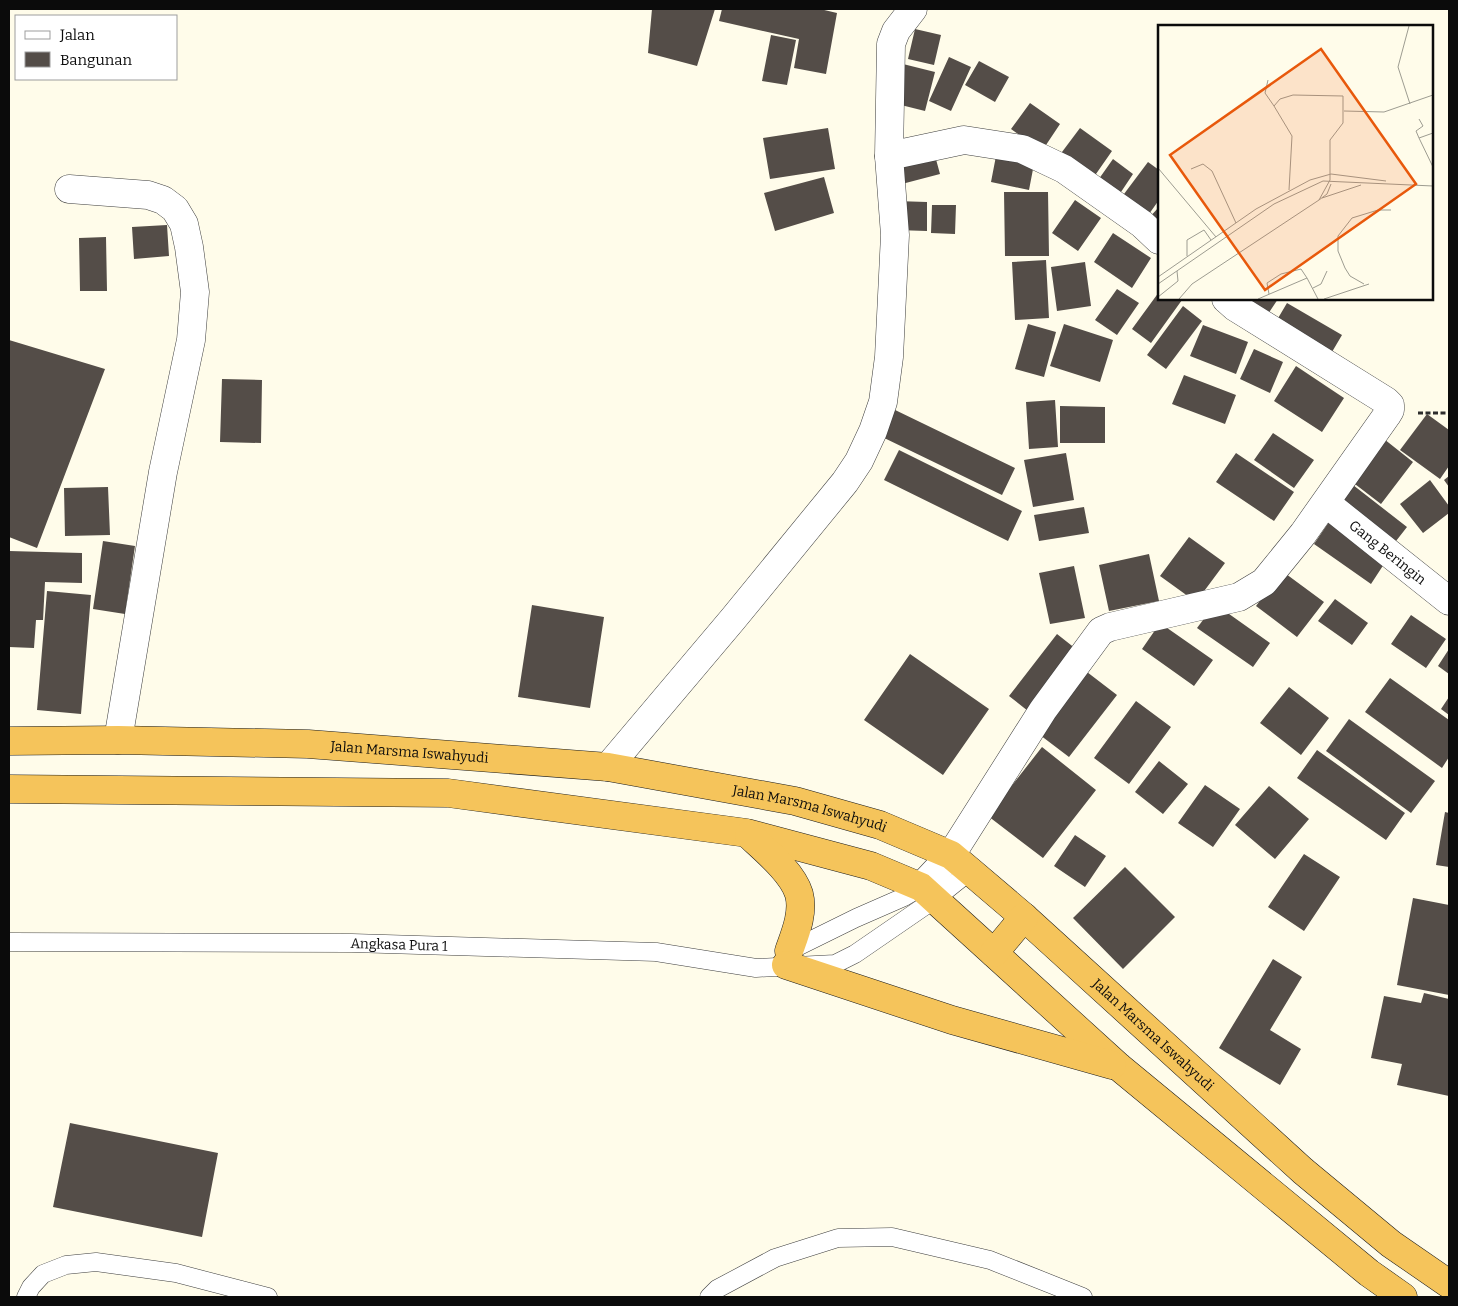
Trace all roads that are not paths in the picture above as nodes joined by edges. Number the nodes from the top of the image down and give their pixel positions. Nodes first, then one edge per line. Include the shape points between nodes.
1 (913, 9) edge
2 (889, 156) junction
3 (69, 189) dead end
4 (1158, 239) edge
5 (1227, 300) edge
6 (1326, 503) junction
7 (1449, 601) edge
8 (118, 740) junction
9 (9, 741) edge
10 (608, 767) junction
11 (9, 789) edge
12 (747, 833) junction
13 (960, 863) junction
14 (928, 893) junction
15 (1024, 918) junction
16 (9, 942) edge
17 (994, 954) junction
18 (788, 958) junction
19 (1119, 1067) junction
20 (1449, 1284) edge
21 (26, 1297) edge
22 (268, 1297) edge
23 (709, 1297) edge
24 (1083, 1297) edge
25 (1403, 1297) edge

1 - 2 street via 896,31 891,44
2 - 4 street via 964,140 1022,149 1064,170 1142,224
2 - 10 street via 895,235 889,357 883,402 870,439 845,482
3 - 8 street via 148,196 163,200 175,209 184,224 190,247 195,292 191,340 163,472
5 - 6 street via 1390,405 1387,415
6 - 7 street, Gang Beringin
6 - 13 street via 1264,582 1238,597 1102,631 1043,710
8 - 9 highway, Jalan Marsma Iswahyudi
8 - 10 highway, Jalan Marsma Iswahyudi via 308,744
10 - 13 highway, Jalan Marsma Iswahyudi via 795,801 880,825
11 - 12 highway via 448,793
12 - 14 highway via 871,866
12 - 18 highway via 779,864 799,894 797,929
13 - 14 street
13 - 15 highway, Jalan Marsma Iswahyudi
14 - 17 highway
14 - 18 lane via 904,897 856,918
14 - 18 lane, Angkasa Pura 1 via 855,954 836,964
15 - 17 highway
15 - 20 highway, Jalan Marsma Iswahyudi via 1303,1171 1391,1244
16 - 18 lane, Angkasa Pura 1 via 352,943 656,952 756,968
17 - 19 highway
18 - 19 highway via 952,1020
19 - 25 highway via 1369,1273
21 - 22 lane via 43,1274 66,1265 96,1262 176,1273
23 - 24 lane via 717,1289 774,1258 838,1238 892,1237 990,1260

